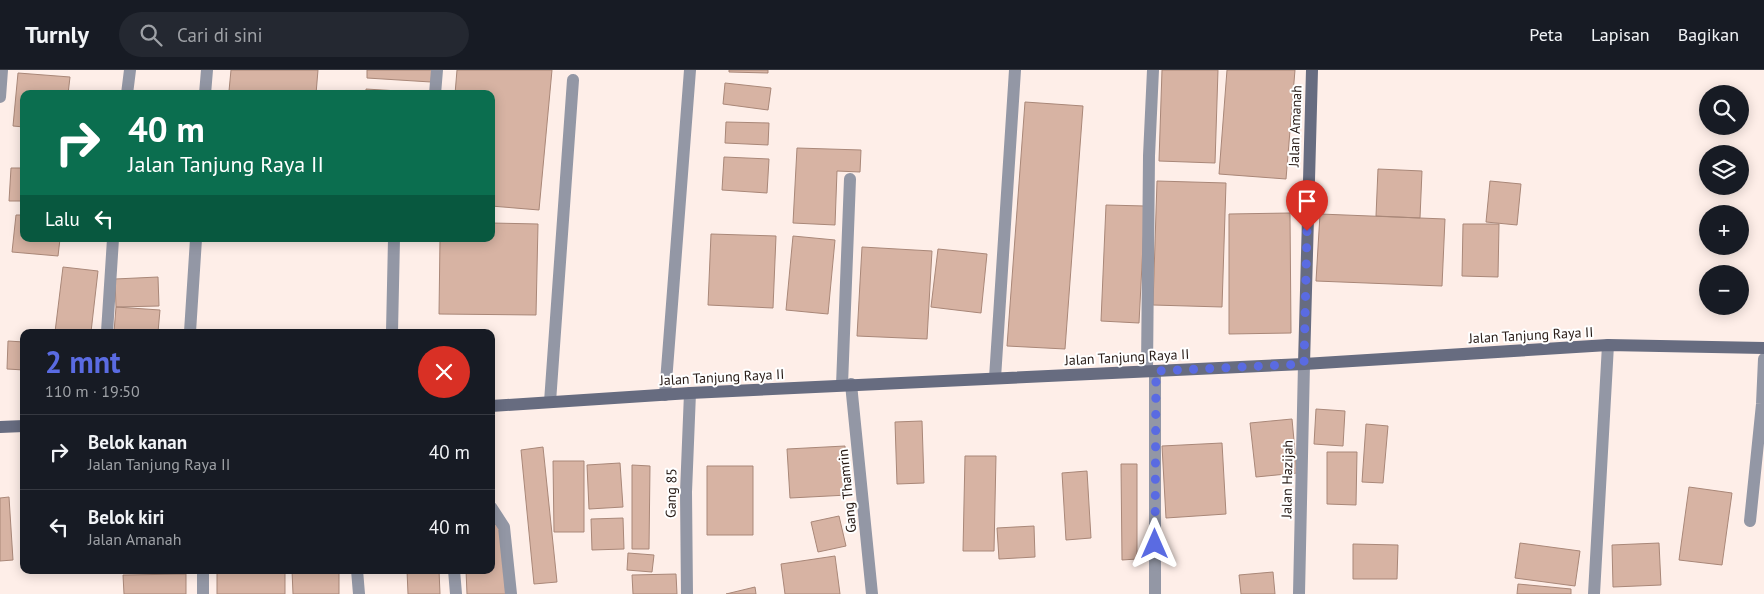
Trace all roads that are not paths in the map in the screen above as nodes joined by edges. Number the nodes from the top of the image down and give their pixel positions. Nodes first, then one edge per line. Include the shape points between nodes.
1 (2, 70) edge
2 (130, 70) edge
3 (207, 70) edge
4 (437, 70) edge
5 (690, 70) edge
6 (1015, 70) edge
7 (1152, 70) edge
8 (1312, 70) edge
9 (573, 80) dead end
10 (128, 90) edge
11 (205, 90) edge
12 (435, 90) edge
13 (0, 96) edge
14 (850, 179) dead end
15 (113, 242) edge
16 (196, 242) edge
17 (394, 242) edge
18 (107, 329) edge
19 (190, 329) edge
20 (392, 329) edge
21 (1608, 346) junction
22 (1764, 348) edge
23 (1764, 359) edge
24 (1304, 364) junction
25 (1152, 371) junction
26 (995, 378) junction
27 (846, 385) junction
28 (690, 393) junction
29 (665, 395) junction
30 (550, 402) junction
31 (495, 406) edge
32 (20, 426) edge
33 (0, 427) edge
34 (495, 513) edge
35 (1750, 521) dead end
36 (203, 574) edge
37 (357, 574) edge
38 (454, 574) edge
39 (203, 594) edge
40 (358, 594) edge
41 (456, 594) edge
42 (511, 594) edge
43 (687, 594) edge
44 (872, 594) edge
45 (1155, 594) edge
46 (1299, 594) edge
47 (1594, 594) edge

1 - 13 street
2 - 10 street
3 - 11 street
4 - 12 street
5 - 29 street
6 - 26 street
7 - 25 street via 1149,156
8 - 24 street, Jalan Amanah
9 - 30 street
14 - 27 street, Gang Thamrin
15 - 18 street
16 - 19 street
17 - 20 street
21 - 22 street, Jalan Tanjung Raya II
21 - 24 street, Jalan Tanjung Raya II
21 - 47 street
23 - 35 street
24 - 25 street, Jalan Tanjung Raya II
24 - 46 street, Jalan Hazijah
25 - 26 street, Jalan Tanjung Raya II
25 - 45 street
26 - 27 street, Jalan Tanjung Raya II
27 - 28 street, Jalan Tanjung Raya II
27 - 44 street, Gang Thamrin
28 - 29 street, Jalan Tanjung Raya II
28 - 43 street, Gang 85 via 686,492
29 - 30 street, Jalan Tanjung Raya II
30 - 31 street, Jalan Tanjung Raya II
32 - 33 street
34 - 42 street via 504,528
36 - 39 street
37 - 40 street
38 - 41 street

